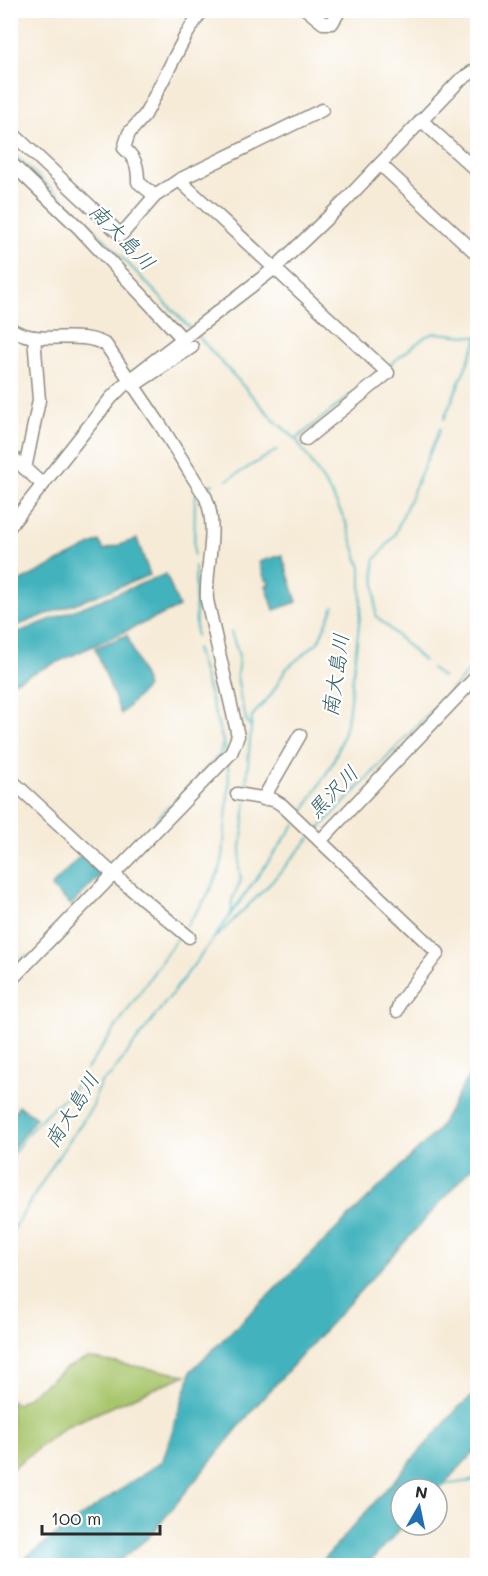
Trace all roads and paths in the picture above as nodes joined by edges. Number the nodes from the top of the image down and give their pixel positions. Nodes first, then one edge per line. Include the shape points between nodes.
1 (202, 10) edge
2 (307, 10) edge
3 (340, 10) edge
4 (477, 68) edge
5 (322, 110) dead end
6 (422, 120) junction
7 (10, 131) edge
8 (10, 162) edge
9 (380, 164) junction
10 (477, 172) edge
11 (179, 180) junction
12 (155, 196) junction
13 (477, 255) edge
14 (275, 268) junction
15 (10, 328) edge
16 (34, 337) junction
17 (186, 340) junction
18 (131, 383) junction
19 (306, 439) dead end
20 (10, 455) edge
21 (25, 468) junction
22 (43, 485) junction
23 (10, 526) edge
24 (477, 675) edge
25 (300, 735) dead end
26 (10, 779) edge
27 (237, 794) dead end
28 (263, 799) junction
29 (309, 830) junction
30 (113, 874) junction
31 (189, 937) dead end
32 (10, 981) edge
33 (397, 1011) dead end

1 - 12 street via 145,115 129,133 124,148 138,165 138,182
2 - 3 street via 323,23 332,23
4 - 6 street
5 - 11 street
6 - 9 street
6 - 10 street
7 - 12 street via 121,235
8 - 17 street
9 - 13 street
9 - 14 street
11 - 12 street
11 - 14 street
14 - 17 street via 197,326
14 - 19 street via 388,373
15 - 16 street
16 - 18 street via 96,340 106,345
16 - 21 street via 39,400
17 - 18 street
18 - 22 street via 111,398
18 - 30 street via 210,508 207,600 238,736 231,753
20 - 21 street
21 - 22 street
22 - 23 street
24 - 29 street
25 - 28 street
26 - 30 street
27 - 28 street
28 - 29 street via 282,805
29 - 33 street via 438,953
30 - 31 street
30 - 32 street

